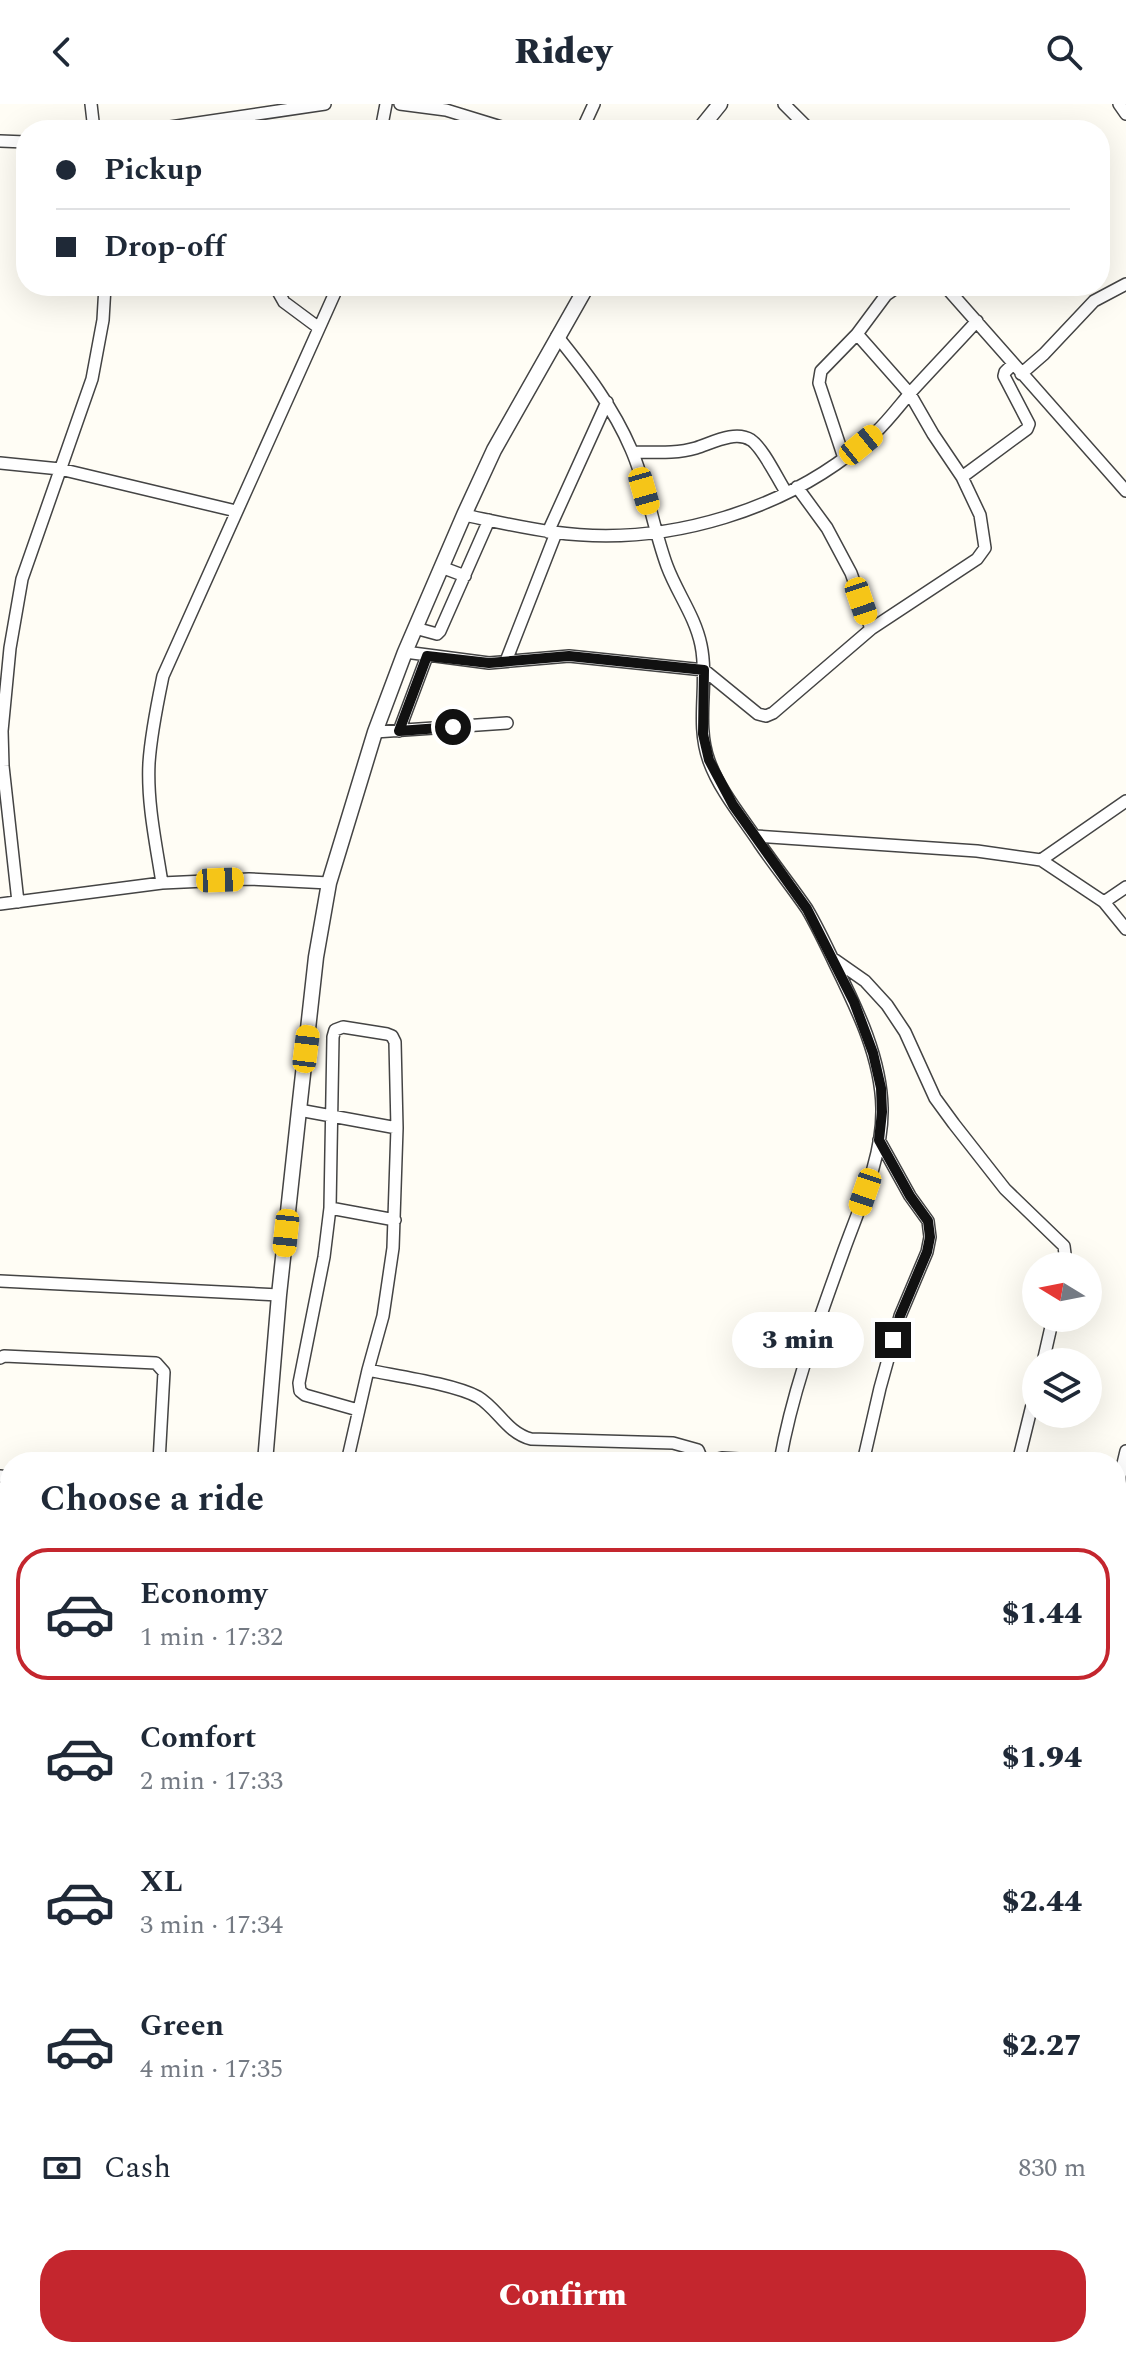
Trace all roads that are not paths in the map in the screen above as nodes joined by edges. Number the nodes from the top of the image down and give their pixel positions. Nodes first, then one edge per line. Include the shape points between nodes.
1 (325, 104) edge
2 (400, 104) edge
3 (720, 104) edge
4 (784, 104) edge
5 (1119, 104) edge
6 (446, 107) edge
7 (254, 109) edge
8 (1126, 114) edge
9 (200, 120) edge
10 (483, 120) edge
11 (707, 120) edge
12 (800, 120) edge
13 (104, 296) edge
14 (281, 296) edge
15 (333, 296) edge
16 (581, 296) edge
17 (885, 296) edge
18 (954, 296) edge
19 (1103, 296) edge
20 (977, 321) junction
21 (319, 328) junction
22 (857, 334) junction
23 (557, 336) junction
24 (1017, 369) junction
25 (910, 394) junction
26 (607, 402) junction
27 (633, 452) junction
28 (844, 458) junction
29 (0, 463) edge
30 (60, 469) junction
31 (962, 477) junction
32 (792, 490) junction
33 (1126, 491) edge
34 (236, 511) junction
35 (464, 515) junction
36 (489, 520) junction
37 (552, 532) junction
38 (656, 532) junction
39 (441, 567) junction
40 (465, 576) junction
41 (415, 628) junction
42 (871, 629) junction
43 (405, 652) junction
44 (427, 656) junction
45 (506, 661) junction
46 (704, 670) junction
47 (507, 723) dead end
48 (399, 731) junction
49 (375, 732) junction
50 (1126, 801) edge
51 (755, 836) junction
52 (1041, 860) junction
53 (162, 883) junction
54 (329, 883) junction
55 (1126, 887) edge
56 (18, 902) junction
57 (1104, 902) junction
58 (0, 904) edge
59 (1126, 929) edge
60 (832, 957) junction
61 (299, 1110) junction
62 (331, 1117) junction
63 (397, 1128) junction
64 (879, 1140) junction
65 (330, 1208) junction
66 (395, 1220) junction
67 (1064, 1252) edge
68 (0, 1281) edge
69 (279, 1295) junction
70 (0, 1358) edge
71 (368, 1370) junction
72 (358, 1410) junction
73 (1026, 1428) edge
74 (160, 1452) edge
75 (266, 1452) edge
76 (349, 1452) edge
77 (699, 1452) edge
78 (782, 1452) edge
79 (865, 1452) edge
80 (1020, 1452) edge

1 - 7 street
2 - 6 street
3 - 11 street
4 - 12 street
5 - 8 street
6 - 10 street
7 - 9 street
13 - 30 street via 92,379
14 - 21 street
15 - 21 street
16 - 23 street
17 - 22 street
18 - 20 street
19 - 24 street via 1044,354
20 - 24 street
20 - 25 street
21 - 34 street
22 - 25 street
22 - 28 street via 819,377
23 - 26 street
23 - 35 street
24 - 31 street via 1004,376 1027,429
24 - 33 street
25 - 28 street via 877,432
25 - 31 street
26 - 27 street
26 - 37 street
27 - 32 street via 683,451 743,436 754,441
27 - 38 street
28 - 32 street
29 - 30 street
30 - 34 street
30 - 56 street via 22,579 5,691 3,766
31 - 42 street via 980,515 985,548 977,559
32 - 38 street via 698,525
32 - 42 street via 827,528 851,573
34 - 53 street via 163,676 153,723 151,813
35 - 36 street
35 - 39 street
36 - 37 street
36 - 40 street
37 - 38 street
37 - 45 street
38 - 46 street via 701,641
39 - 40 street
39 - 41 street
40 - 41 street via 440,631
41 - 43 street
42 - 46 street via 766,716
43 - 44 street
43 - 49 street
44 - 45 street
44 - 48 street
45 - 46 street via 569,656
46 - 51 street via 703,734 709,760
47 - 48 street
48 - 49 street
49 - 54 street
50 - 52 street
51 - 52 street
51 - 60 street via 807,909
52 - 57 street
53 - 54 street
53 - 56 street
54 - 61 street
55 - 57 street
56 - 58 street
57 - 59 street
60 - 64 street via 873,1053 881,1088
60 - 67 street via 887,1005 935,1098 1005,1189 1064,1246
61 - 62 street
61 - 69 street
62 - 63 street
62 - 63 street via 335,1030 387,1034 395,1042
62 - 65 street
63 - 66 street
64 - 78 street via 811,1341
64 - 79 street via 928,1221 930,1237 900,1316
65 - 66 street
65 - 72 street via 300,1391
66 - 71 street via 383,1316
68 - 69 street
69 - 75 street
70 - 74 street via 156,1363 164,1372
71 - 72 street
71 - 77 street via 467,1392 521,1437 673,1443
72 - 76 street
73 - 80 street

